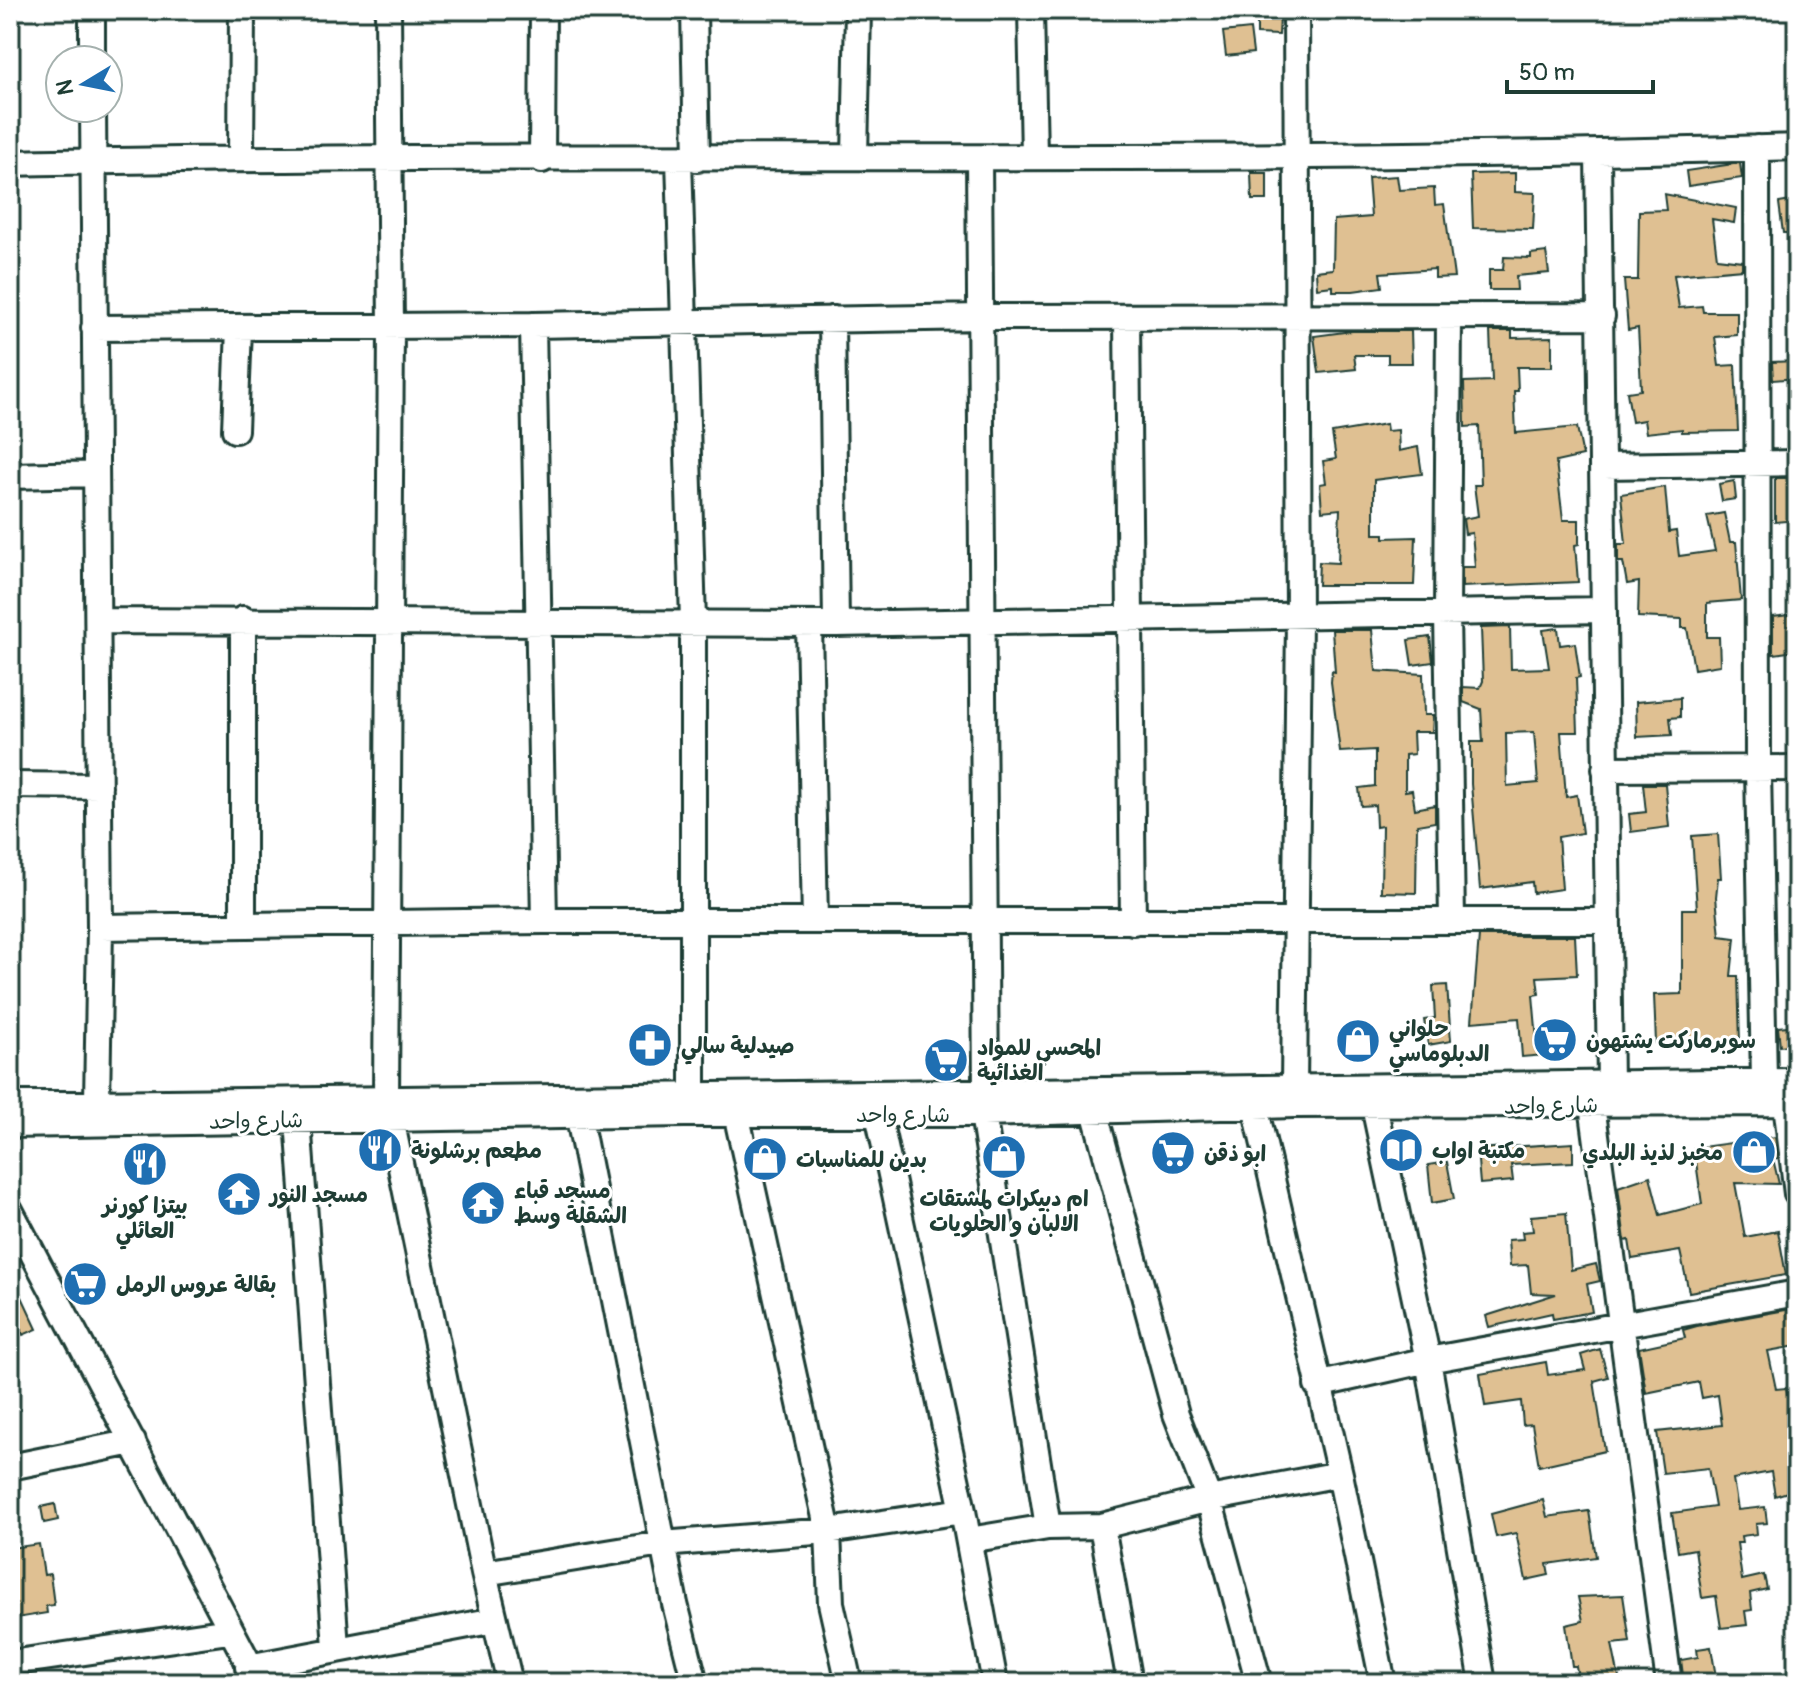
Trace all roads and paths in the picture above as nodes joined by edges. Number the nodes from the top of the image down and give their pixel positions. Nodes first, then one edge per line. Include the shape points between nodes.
1 (92, 10) edge
2 (242, 10) edge
3 (388, 10) edge
4 (543, 10) edge
5 (694, 10) edge
6 (858, 10) edge
7 (1031, 10) edge
8 (1296, 10) edge
9 (92, 44) edge
10 (93, 124) edge
11 (1797, 147) edge
12 (1757, 148) junction
13 (1598, 153) junction
14 (1034, 156) junction
15 (855, 157) junction
16 (979, 158) junction
17 (1295, 158) junction
18 (241, 159) junction
19 (387, 159) junction
20 (688, 159) junction
21 (542, 160) junction
22 (94, 162) junction
23 (10, 163) edge
24 (1296, 316) junction
25 (1602, 316) junction
26 (982, 317) junction
27 (1127, 318) junction
28 (1449, 318) junction
29 (832, 319) junction
30 (681, 322) junction
31 (533, 325) junction
32 (391, 327) junction
33 (94, 328) junction
34 (239, 328) junction
35 (235, 430) dead end
36 (1797, 463) edge
37 (1756, 464) junction
38 (1603, 466) junction
39 (95, 474) junction
40 (10, 476) edge
41 (1604, 610) junction
42 (1447, 614) junction
43 (1130, 617) junction
44 (1299, 617) junction
45 (243, 619) junction
46 (389, 619) junction
47 (98, 621) junction
48 (693, 621) junction
49 (980, 621) junction
50 (540, 623) junction
51 (809, 624) junction
52 (836, 624) junction
53 (1797, 768) edge
54 (1605, 769) junction
55 (1758, 769) junction
56 (10, 785) edge
57 (99, 786) junction
58 (1452, 919) junction
59 (544, 921) junction
60 (815, 921) junction
61 (1608, 921) junction
62 (1133, 922) junction
63 (693, 923) junction
64 (983, 923) junction
65 (1297, 924) junction
66 (243, 925) junction
67 (389, 926) junction
68 (100, 927) junction
69 (1764, 1081) junction
70 (1797, 1081) edge
71 (1610, 1085) junction
72 (1294, 1087) junction
73 (693, 1097) junction
74 (1153, 1099) junction
75 (97, 1101) junction
76 (1791, 1103) edge
77 (10, 1104) edge
78 (984, 1104) junction
79 (1592, 1105) junction
80 (517, 1106) junction
81 (1255, 1106) junction
82 (1374, 1106) junction
83 (388, 1109) junction
84 (1094, 1110) junction
85 (736, 1113) junction
86 (878, 1114) junction
87 (579, 1118) junction
88 (298, 1120) junction
89 (10, 1125) edge
90 (1797, 1194) edge
91 (10, 1210) edge
92 (1797, 1293) edge
93 (1623, 1326) junction
94 (1428, 1360) junction
95 (1317, 1385) junction
96 (133, 1442) junction
97 (10, 1467) edge
98 (1340, 1474) junction
99 (1209, 1499) junction
100 (963, 1511) junction
101 (1102, 1526) junction
102 (1048, 1527) junction
103 (828, 1531) junction
104 (969, 1540) junction
105 (662, 1544) junction
106 (484, 1573) junction
107 (495, 1620) junction
108 (229, 1631) junction
109 (336, 1647) junction
110 (10, 1663) edge
111 (254, 1675) edge
112 (510, 1683) edge
113 (695, 1683) edge
114 (849, 1683) edge
115 (995, 1683) edge
116 (1130, 1683) edge
117 (1259, 1683) edge
118 (1383, 1683) edge
119 (1483, 1683) edge
120 (1669, 1683) edge

1 - 9 street
2 - 18 street
3 - 19 street
4 - 21 street
5 - 20 street
6 - 15 street
7 - 14 street
8 - 17 street
10 - 22 street
11 - 12 street
12 - 13 street
12 - 37 street
13 - 17 street
13 - 25 street
14 - 16 street
14 - 17 street
15 - 16 street
15 - 20 street
16 - 26 street
17 - 24 street
18 - 19 street
18 - 22 street
19 - 21 street
19 - 32 street
20 - 21 street
20 - 30 street
22 - 23 street
22 - 33 street
24 - 27 street
24 - 28 street
24 - 44 street
25 - 28 street
25 - 38 street
26 - 27 street
26 - 29 street
26 - 49 street
27 - 43 street
28 - 42 street
29 - 30 street
29 - 52 street
30 - 31 street
30 - 48 street
31 - 32 street
31 - 50 street
32 - 34 street
32 - 46 street
33 - 34 street
33 - 39 street
34 - 35 street
36 - 37 street
37 - 38 street
37 - 55 street
38 - 41 street
39 - 40 street
39 - 47 street
41 - 42 street
41 - 54 street
42 - 44 street
42 - 58 street
43 - 44 street
43 - 49 street
43 - 62 street
44 - 65 street
45 - 46 street
45 - 47 street
45 - 66 street
46 - 50 street
46 - 67 street
47 - 57 street
48 - 50 street
48 - 51 street
48 - 63 street
49 - 52 street
49 - 64 street
50 - 59 street
51 - 52 street
51 - 60 street
53 - 55 street
54 - 55 street
54 - 61 street
55 - 69 street
56 - 57 street
57 - 68 street
58 - 61 street
58 - 65 street
59 - 63 street
59 - 67 street
60 - 63 street
60 - 64 street
61 - 71 street
62 - 64 street
62 - 65 street
63 - 73 street
64 - 78 street
65 - 72 street
66 - 67 street
66 - 68 street
67 - 83 street
68 - 75 street
69 - 70 street, شارع واحد
69 - 71 street, شارع واحد
71 - 72 street, شارع واحد
72 - 74 street, شارع واحد
73 - 78 street, شارع واحد
73 - 80 street, شارع واحد
74 - 78 street, شارع واحد
74 - 81 street, شارع واحد
74 - 84 street, شارع واحد
75 - 77 street, شارع واحد
75 - 83 street, شارع واحد
76 - 79 street, شارع واحد
76 - 90 street
78 - 84 street, شارع واحد
78 - 86 street, شارع واحد
78 - 102 street
79 - 82 street, شارع واحد
79 - 93 street
80 - 83 street, شارع واحد
80 - 87 street, شارع واحد
81 - 82 street, شارع واحد
81 - 95 street
82 - 94 street
83 - 88 street, شارع واحد
83 - 106 street
84 - 99 street via 1176,1414
85 - 86 street, شارع واحد
85 - 87 street, شارع واحد
85 - 103 street
86 - 100 street
87 - 105 street
88 - 89 street, شارع واحد
88 - 109 street
91 - 96 street
92 - 93 street
93 - 94 street
93 - 120 street
94 - 95 street
94 - 119 street
95 - 98 street
96 - 97 street
96 - 108 street
98 - 99 street
98 - 118 street
99 - 101 street
99 - 117 street
100 - 103 street
100 - 104 street
101 - 102 street
101 - 116 street
102 - 104 street
103 - 105 street
103 - 114 street via 831,1603
104 - 115 street
105 - 106 street
105 - 113 street
106 - 107 street
107 - 109 street
107 - 112 street
108 - 110 street
108 - 111 street
109 - 111 street

